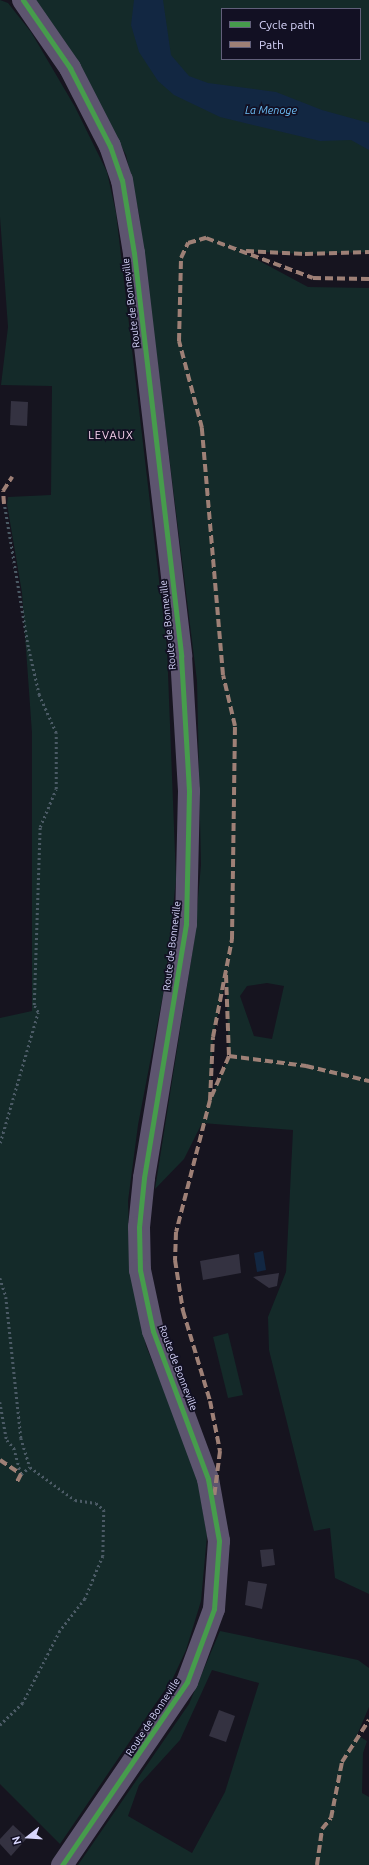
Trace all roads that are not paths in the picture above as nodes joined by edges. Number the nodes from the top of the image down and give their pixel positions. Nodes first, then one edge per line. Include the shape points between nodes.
1 (23, 0) edge
2 (62, 1865) edge

1 - 2 main road, Route de Bonneville via 70,68 110,146 122,180 134,253 180,648 189,791 186,924 142,1192 140,1270 153,1331 208,1479 220,1541 214,1609 187,1682

